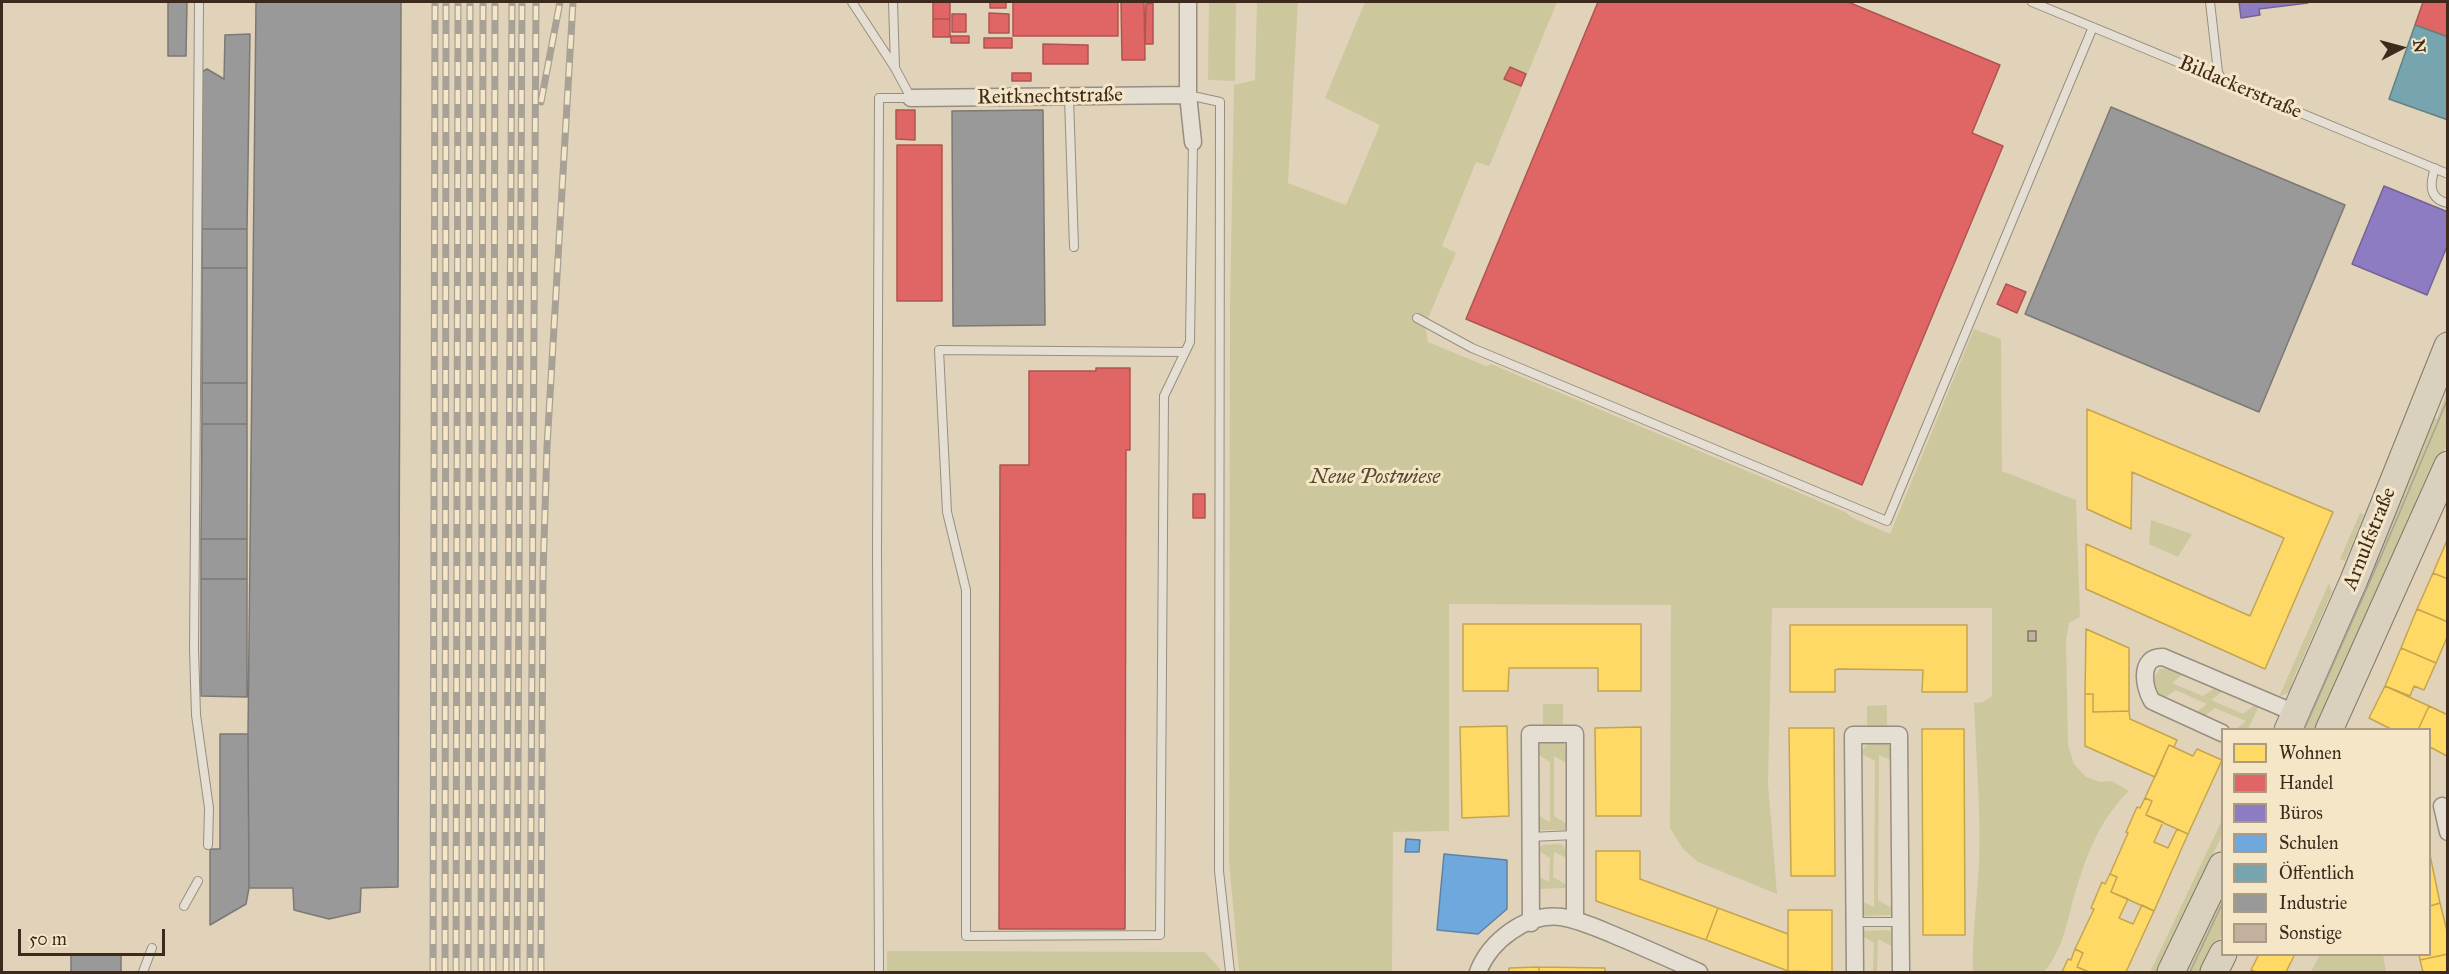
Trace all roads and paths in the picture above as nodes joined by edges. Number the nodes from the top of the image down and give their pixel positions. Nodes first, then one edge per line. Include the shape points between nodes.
1 (199, 2) edge
2 (852, 2) edge
3 (893, 2) edge
4 (1188, 2) edge
5 (2032, 2) edge
6 (2210, 2) edge
7 (2093, 27) junction
8 (895, 68) junction
9 (2222, 80) junction
10 (1188, 95) junction
11 (912, 98) junction
12 (1069, 98) junction
13 (1193, 142) joint
14 (2434, 168) junction
15 (2448, 174) edge
16 (2448, 202) edge
17 (1074, 247) dead end
18 (1417, 318) dead end
19 (2448, 346) edge
20 (1184, 352) junction
21 (2448, 465) edge
22 (2292, 721) edge
23 (2329, 728) edge
24 (2221, 732) edge
25 (2440, 804) edge
26 (2448, 832) edge
27 (1575, 835) junction
28 (1530, 837) junction
29 (208, 845) dead end
30 (2221, 870) edge
31 (198, 880) dead end
32 (184, 906) dead end
33 (1575, 920) junction
34 (1854, 922) junction
35 (1901, 922) junction
36 (1531, 923) junction
37 (152, 948) dead end
38 (2222, 956) edge
39 (143, 972) edge
40 (879, 972) edge
41 (1230, 972) edge
42 (1478, 972) edge
43 (1699, 972) edge
44 (1855, 972) edge
45 (1901, 972) edge
46 (2171, 972) edge
47 (2214, 972) edge

1 - 29 lane via 194,649 197,725 209,808
2 - 8 lane
3 - 8 lane
4 - 10 street
5 - 7 lane, Bildackerstraße
6 - 9 lane
7 - 9 lane, Bildackerstraße
7 - 18 lane via 1887,521 1472,348
8 - 11 lane
9 - 14 lane, Bildackerstraße
10 - 12 street, Reitknechtstraße
10 - 13 street
10 - 41 lane via 1220,102 1219,871
11 - 12 street, Reitknechtstraße
11 - 40 lane via 879,98
12 - 17 lane
13 - 20 lane via 1190,342
14 - 15 lane, Bildackerstraße
14 - 16 lane via 2431,190 2437,198
19 - 22 main road, Arnulfstraße via 2354,580
20 - 20 lane via 1164,396 1160,935 966,936 966,590 947,512 939,350
21 - 23 main road, Arnulfstraße
22 - 24 street via 2163,657 2148,661 2145,690 2152,701
25 - 26 street
27 - 28 lane
27 - 28 street via 1575,734 1530,734
27 - 33 street
28 - 36 street
30 - 46 main road
31 - 32 lane
33 - 36 street via 1560,917
33 - 43 street
34 - 35 lane
34 - 35 street via 1853,735 1899,735
34 - 44 street
35 - 45 street
36 - 42 street via 1500,939
37 - 39 lane
38 - 47 main road

